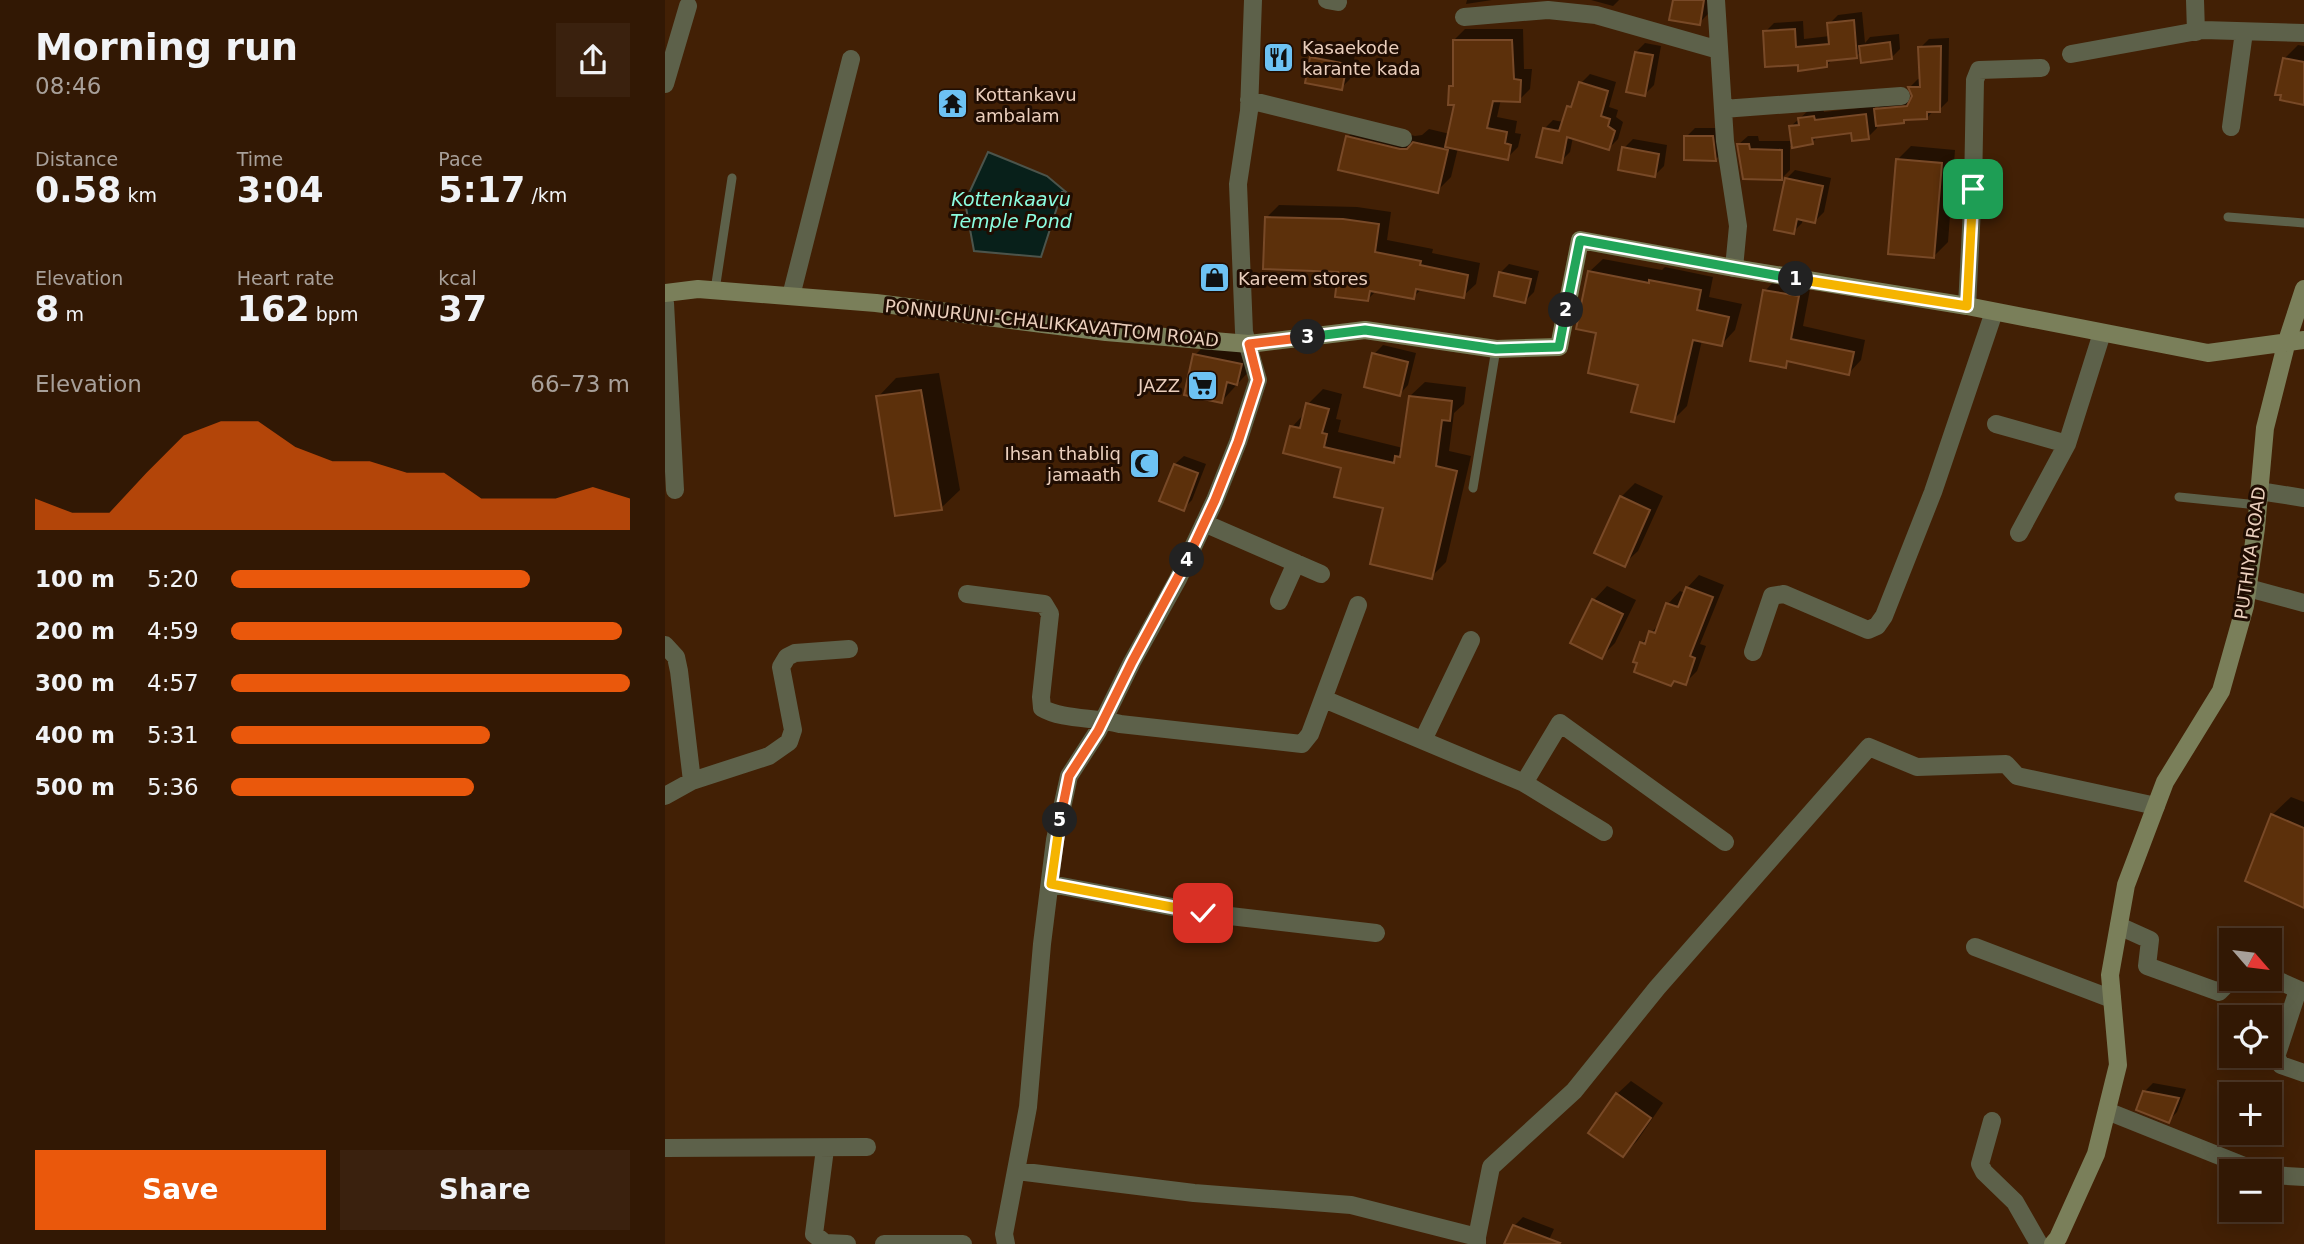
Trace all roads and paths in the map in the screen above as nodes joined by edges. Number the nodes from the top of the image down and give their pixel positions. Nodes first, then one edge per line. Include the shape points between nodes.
1 (1254, 0) edge
2 (1716, 0) edge
3 (2195, 0) edge
4 (1548, 5) edge
5 (688, 6) dead end
6 (1464, 17) dead end
7 (2196, 32) junction
8 (2244, 32) junction
9 (2304, 33) edge
10 (1720, 50) junction
11 (2071, 54) dead end
12 (851, 59) dead end
13 (2041, 68) dead end
14 (665, 84) edge
15 (1901, 96) dead end
16 (1249, 100) junction
17 (1723, 109) junction
18 (2231, 127) dead end
19 (1403, 138) dead end
20 (732, 178) dead end
21 (2228, 217) dead end
22 (2304, 223) edge
23 (1734, 268) junction
24 (2304, 289) edge
25 (715, 290) junction
26 (665, 293) edge
27 (791, 296) junction
28 (665, 303) edge
29 (1967, 306) junction
30 (1994, 312) junction
31 (2102, 333) junction
32 (2296, 340) edge
33 (1249, 344) junction
34 (1496, 349) junction
35 (1996, 424) dead end
36 (2067, 444) junction
37 (1473, 488) dead end
38 (675, 490) dead end
39 (2179, 497) dead end
40 (2259, 498) junction
41 (2304, 499) edge
42 (1205, 523) junction
43 (2019, 533) dead end
44 (1296, 563) junction
45 (1321, 574) dead end
46 (2248, 588) junction
47 (967, 594) dead end
48 (1279, 601) dead end
49 (2304, 603) edge
50 (1358, 605) dead end
51 (1471, 640) dead end
52 (665, 645) edge
53 (849, 649) dead end
54 (1753, 652) dead end
55 (1324, 699) junction
56 (1104, 719) junction
57 (1423, 740) junction
58 (692, 781) junction
59 (1524, 783) junction
60 (665, 796) edge
61 (2156, 806) junction
62 (1604, 832) dead end
63 (1725, 842) dead end
64 (1051, 884) junction
65 (2119, 926) junction
66 (1376, 933) dead end
67 (1975, 947) dead end
68 (2282, 982) edge
69 (2220, 991) edge
70 (2301, 991) edge
71 (2112, 999) junction
72 (2304, 1073) edge
73 (2107, 1111) junction
74 (1992, 1121) dead end
75 (867, 1147) dead end
76 (665, 1148) edge
77 (825, 1149) junction
78 (2227, 1159) edge
79 (1017, 1171) junction
80 (2282, 1176) edge
81 (2304, 1177) edge
82 (1477, 1240) edge
83 (847, 1244) edge
84 (884, 1244) edge
85 (963, 1244) edge
86 (1006, 1244) edge
87 (2039, 1244) edge
88 (2053, 1244) edge

1 - 16 street
2 - 10 street
3 - 7 street
4 - 6 street
4 - 10 street
5 - 14 street
7 - 8 street
7 - 11 street
8 - 9 street
8 - 18 street
10 - 17 street
12 - 27 street
13 - 29 street via 1979,70 1975,80
15 - 17 street
16 - 19 street
16 - 33 street via 1238,184 1244,332
17 - 23 street via 1738,226
20 - 25 lane
21 - 22 lane
23 - 29 street, PONNURUNI-CHALIKKAVATTOM ROAD
23 - 34 street, PONNURUNI-CHALIKKAVATTOM ROAD via 1580,240 1559,347
24 - 32 street, PUTHIYA ROAD
25 - 26 street, PONNURUNI-CHALIKKAVATTOM ROAD
25 - 27 street, PONNURUNI-CHALIKKAVATTOM ROAD
27 - 33 street, PONNURUNI-CHALIKKAVATTOM ROAD
28 - 38 street
29 - 30 street, PONNURUNI-CHALIKKAVATTOM ROAD
30 - 31 street, PONNURUNI-CHALIKKAVATTOM ROAD
30 - 54 street via 1933,492 1884,617 1868,630 1784,594 1772,596
31 - 32 street, PONNURUNI-CHALIKKAVATTOM ROAD via 2208,353
31 - 36 street
32 - 40 street, PUTHIYA ROAD via 2265,428
33 - 34 street, PONNURUNI-CHALIKKAVATTOM ROAD via 1365,330
33 - 42 street via 1258,380
34 - 37 lane
35 - 36 street
36 - 43 street
39 - 40 lane
40 - 41 street
40 - 46 street, PUTHIYA ROAD
42 - 44 street
42 - 56 street
44 - 45 street
44 - 48 street
46 - 49 street
46 - 61 street, PUTHIYA ROAD via 2221,691 2165,782
47 - 56 street via 1044,604 1050,614 1042,708 1050,713
50 - 55 street
51 - 57 street
52 - 58 street via 678,663
53 - 58 street via 787,657 781,667 793,730 789,742 769,756
55 - 56 street via 1311,734 1301,744
55 - 57 street
56 - 64 street via 1069,776
57 - 59 street
58 - 60 street
59 - 62 street
59 - 63 street via 1560,723
61 - 65 street, PUTHIYA ROAD via 2126,885
61 - 82 street via 2017,776 2006,764 1917,767 1869,747 1675,967 1574,1091 1491,1167
64 - 66 street via 1203,913
64 - 79 street
65 - 69 street via 2150,940 2147,966
65 - 71 street, PUTHIYA ROAD via 2110,975
67 - 71 street
68 - 70 street
70 - 72 street via 2276,1057 2281,1065
71 - 73 street, PUTHIYA ROAD via 2119,1065
73 - 78 street
73 - 88 street, PUTHIYA ROAD via 2096,1154
74 - 87 street via 1980,1164 2015,1202
75 - 77 street
76 - 77 street
77 - 83 street via 814,1234 825,1243
79 - 82 street via 1194,1193 1351,1205
79 - 86 street
80 - 81 street
84 - 85 street

